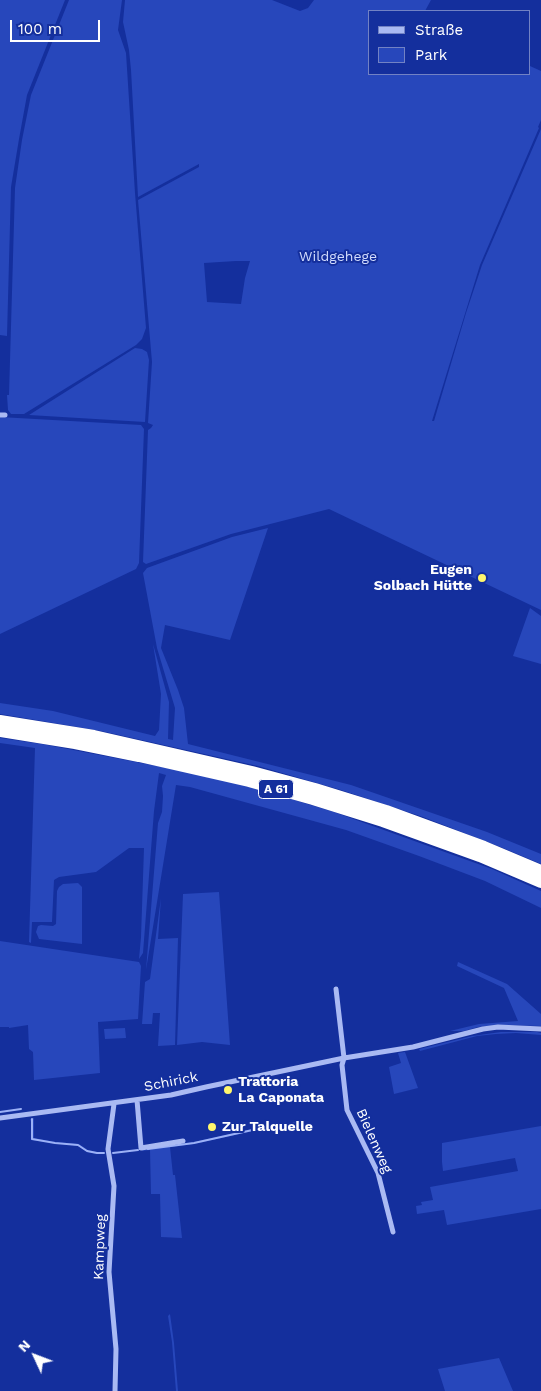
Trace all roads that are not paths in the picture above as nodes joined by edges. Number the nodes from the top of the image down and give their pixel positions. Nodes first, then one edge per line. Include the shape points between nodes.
1 (0, 721) edge
2 (0, 731) edge
3 (541, 871) edge
4 (541, 882) edge
5 (336, 989) dead end
6 (541, 1028) edge
7 (344, 1058) junction
8 (137, 1100) junction
9 (114, 1104) junction
10 (0, 1118) edge
11 (183, 1141) dead end
12 (393, 1232) dead end
13 (115, 1391) edge

1 - 3 highway, A 61 via 94,736 315,789 484,847
2 - 4 highway, A 61 via 139,756 313,799 480,856
5 - 7 street
6 - 7 street, Schirick via 483,1029 412,1047
7 - 8 street, Schirick
7 - 12 street, Bielenweg via 347,1110 378,1173
8 - 9 street, Schirick
8 - 11 street via 141,1148
9 - 10 street, Schirick
9 - 13 street, Kampweg via 108,1149 114,1186 109,1272 116,1349

